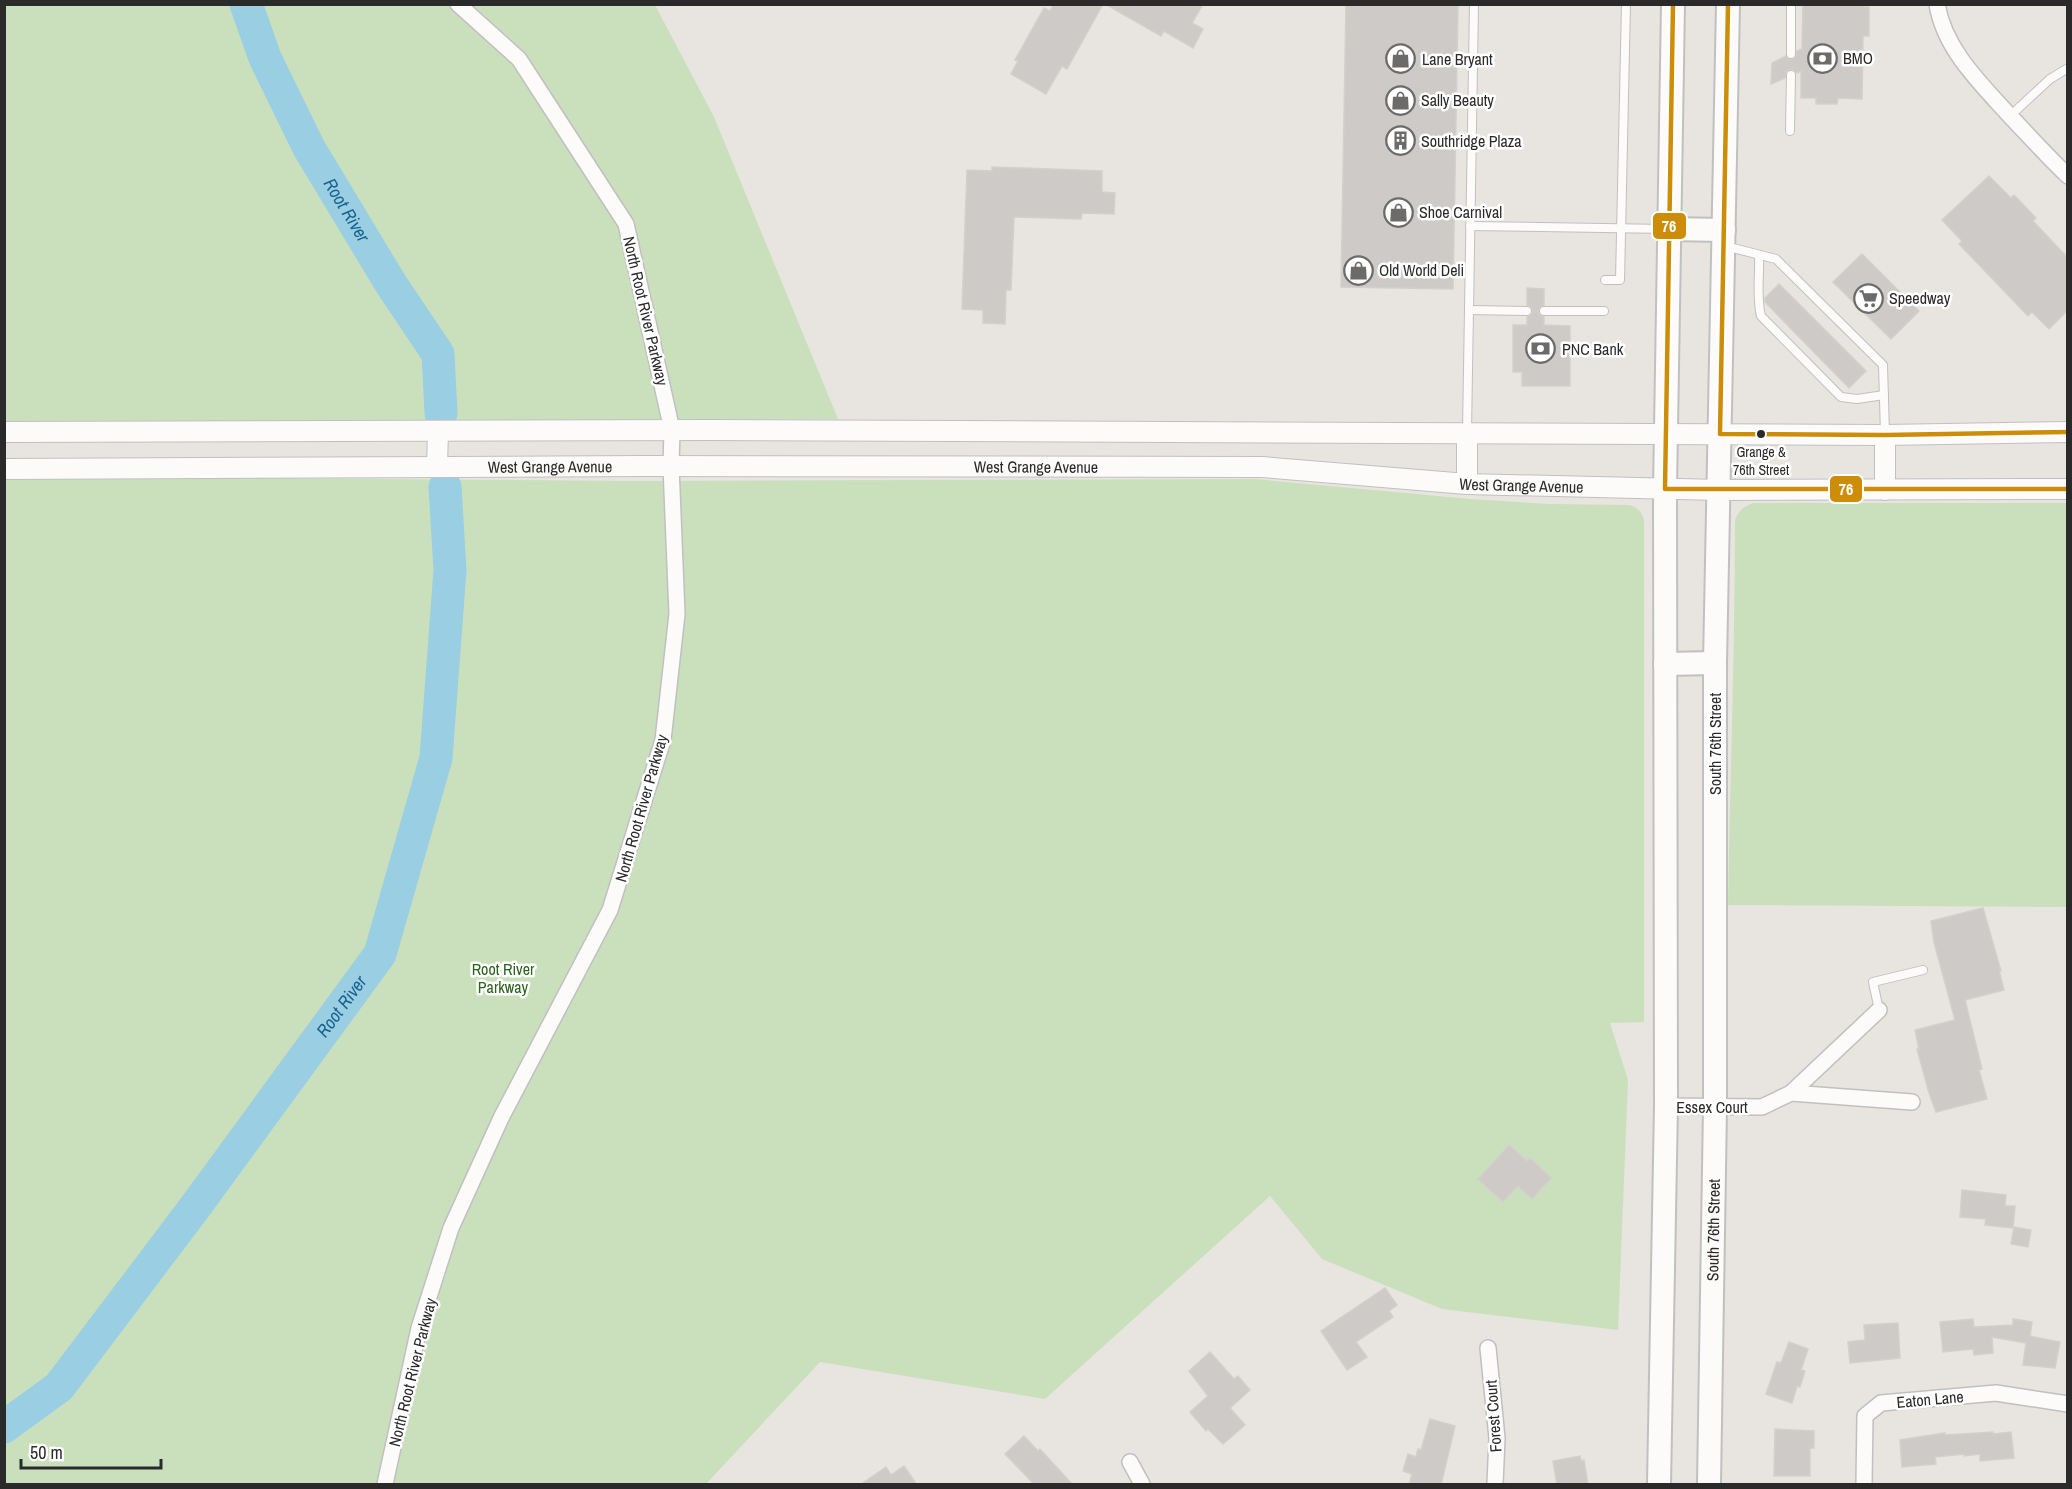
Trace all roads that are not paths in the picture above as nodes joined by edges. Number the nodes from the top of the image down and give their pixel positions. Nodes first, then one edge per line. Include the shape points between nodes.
1 (458, 4) edge
2 (1474, 4) edge
3 (1626, 4) edge
4 (1673, 4) edge
5 (1728, 4) edge
6 (1791, 4) edge
7 (1937, 4) edge
8 (1791, 54) dead end
9 (2067, 68) edge
10 (1791, 75) dead end
11 (2010, 116) junction
12 (1790, 131) dead end
13 (2067, 176) edge
14 (1470, 226) junction
15 (1622, 228) junction
16 (1669, 229) junction
17 (1724, 238) junction
18 (1759, 255) junction
19 (1605, 280) dead end
20 (1468, 310) junction
21 (1527, 310) dead end
22 (1544, 311) dead end
23 (1604, 312) dead end
24 (1884, 395) junction
25 (672, 430) junction
26 (438, 431) junction
27 (4, 432) edge
28 (2067, 432) edge
29 (1666, 433) junction
30 (1467, 434) junction
31 (1720, 434) junction
32 (1885, 435) junction
33 (437, 466) junction
34 (671, 466) junction
35 (4, 469) edge
36 (1467, 484) junction
37 (1665, 489) junction
38 (2067, 489) edge
39 (1720, 490) junction
40 (1885, 490) junction
41 (1715, 663) junction
42 (1665, 664) junction
43 (1923, 970) dead end
44 (1879, 1010) joint
45 (1791, 1093) junction
46 (1912, 1102) dead end
47 (1666, 1106) junction
48 (1715, 1107) junction
49 (1488, 1348) dead end
50 (2067, 1404) edge
51 (1130, 1462) dead end
52 (385, 1485) edge
53 (1142, 1485) edge
54 (1495, 1485) edge
55 (1659, 1485) edge
56 (1709, 1485) edge
57 (1864, 1485) edge

1 - 25 street, North Root River Parkway via 519,59 626,224
2 - 14 lane
3 - 15 lane
4 - 16 main road
5 - 17 main road, South 76th Street
6 - 8 lane
7 - 11 street via 1946,33 1961,60
9 - 11 lane
10 - 12 lane
11 - 13 street
14 - 15 lane
14 - 20 lane
15 - 16 lane
15 - 19 lane via 1620,280
16 - 17 main road
16 - 29 main road
17 - 18 lane
17 - 31 main road, South 76th Street
18 - 24 lane via 1776,259 1883,365
18 - 24 lane via 1757,302 1761,316 1841,397
20 - 21 lane
20 - 30 lane
22 - 23 lane
24 - 32 lane
25 - 26 street
25 - 30 street
25 - 34 street, North Root River Parkway
26 - 27 street
26 - 33 street
28 - 32 street
29 - 30 street
29 - 31 street
29 - 37 main road
30 - 36 street
31 - 32 street
31 - 39 main road, South 76th Street
32 - 40 street
33 - 34 street, West Grange Avenue
33 - 35 street, West Grange Avenue
34 - 36 street, West Grange Avenue via 1262,467
34 - 52 street, North Root River Parkway via 677,614 663,740 610,910 501,1118 451,1228 419,1328
36 - 37 street, West Grange Avenue
37 - 39 street, West Grange Avenue
37 - 42 main road
38 - 40 street, West Grange Avenue
39 - 40 street, West Grange Avenue
39 - 41 main road, South 76th Street
41 - 42 main road
41 - 48 main road, South 76th Street
42 - 47 main road
43 - 44 lane via 1873,982
44 - 45 street, Essex Court
45 - 46 street
45 - 48 street, Essex Court via 1762,1107
47 - 48 street, Essex Court
47 - 55 main road
48 - 56 main road, South 76th Street
49 - 54 street, Forest Court via 1497,1438
50 - 57 street, Eaton Lane via 1996,1393 1881,1403 1865,1416
51 - 53 street

